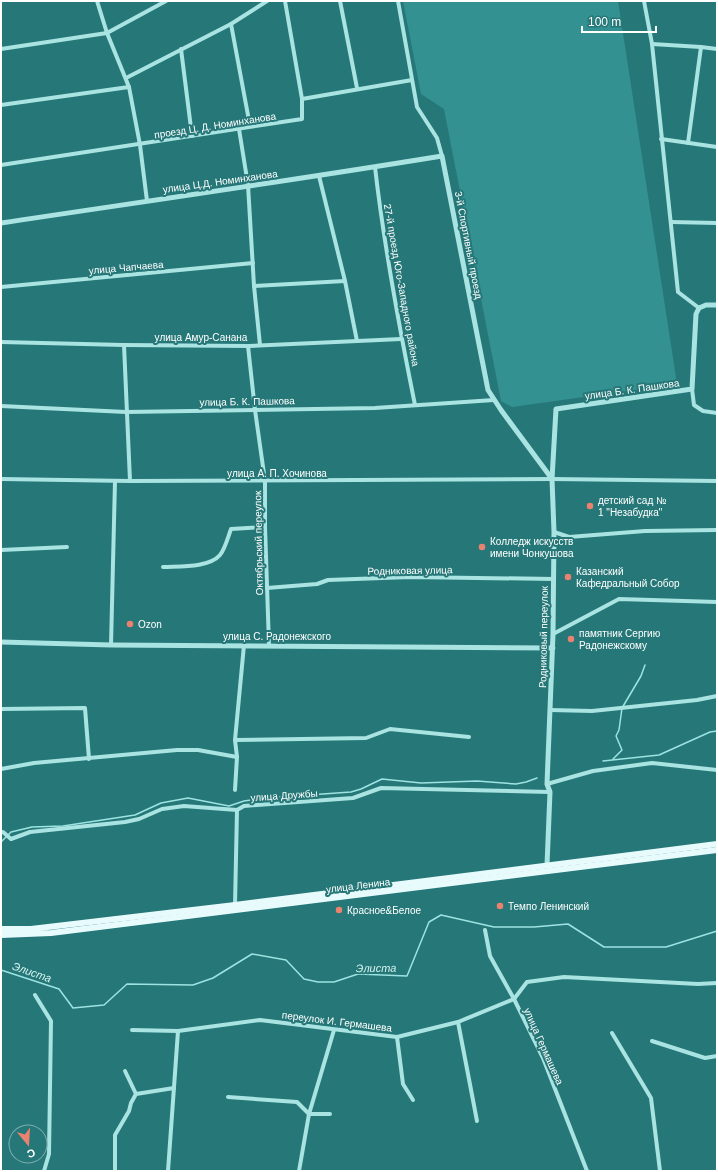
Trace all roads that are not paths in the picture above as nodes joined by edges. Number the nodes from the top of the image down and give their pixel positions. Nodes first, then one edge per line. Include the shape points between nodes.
1 (97, 1) edge
2 (166, 1) edge
3 (267, 1) edge
4 (285, 1) edge
5 (340, 1) edge
6 (398, 1) edge
7 (644, 1) edge
8 (231, 24) junction
9 (107, 33) junction
10 (652, 44) junction
11 (701, 47) junction
12 (1, 48) edge
13 (181, 49) junction
14 (717, 49) edge
15 (126, 78) junction
16 (412, 80) junction
17 (128, 87) junction
18 (357, 88) junction
19 (302, 99) junction
20 (1, 105) edge
21 (250, 126) junction
22 (239, 129) junction
23 (192, 136) junction
24 (661, 138) junction
25 (688, 143) junction
26 (140, 145) junction
27 (717, 148) edge
28 (442, 156) junction
29 (1, 165) edge
30 (375, 167) junction
31 (319, 176) junction
32 (248, 186) junction
33 (147, 201) junction
34 (671, 222) junction
35 (1, 223) edge
36 (717, 223) edge
37 (253, 263) junction
38 (345, 281) junction
39 (254, 286) junction
40 (1, 287) edge
41 (717, 305) edge
42 (699, 308) junction
43 (402, 339) junction
44 (357, 341) junction
45 (1, 342) edge
46 (124, 345) junction
47 (260, 345) junction
48 (248, 346) junction
49 (692, 389) junction
50 (494, 400) junction
51 (415, 405) junction
52 (1, 406) edge
53 (556, 409) joint
54 (255, 410) junction
55 (126, 412) junction
56 (717, 412) edge
57 (1, 479) edge
58 (552, 479) junction
59 (115, 481) junction
60 (130, 481) junction
61 (266, 481) junction
62 (717, 481) edge
63 (265, 527) junction
64 (717, 530) edge
65 (554, 532) junction
66 (67, 547) dead end
67 (1, 550) edge
68 (163, 567) dead end
69 (554, 579) junction
70 (267, 588) junction
71 (717, 602) edge
72 (553, 634) junction
73 (1, 642) edge
74 (111, 645) junction
75 (244, 645) junction
76 (269, 645) junction
77 (553, 648) junction
78 (717, 696) edge
79 (1, 709) edge
80 (550, 710) junction
81 (469, 737) dead end
82 (235, 740) junction
83 (237, 757) junction
84 (89, 759) junction
85 (1, 769) edge
86 (717, 770) edge
87 (547, 784) junction
88 (235, 790) dead end
89 (550, 792) junction
90 (237, 810) junction
91 (3, 833) edge
92 (717, 844) edge
93 (717, 850) edge
94 (547, 869) junction
95 (235, 905) junction
96 (1, 929) edge
97 (485, 930) dead end
98 (1, 935) edge
99 (717, 983) edge
100 (35, 995) dead end
101 (514, 1000) junction
102 (458, 1022) junction
103 (132, 1030) dead end
104 (334, 1030) junction
105 (178, 1031) junction
106 (612, 1033) dead end
107 (397, 1037) junction
108 (652, 1041) dead end
109 (717, 1056) edge
110 (125, 1071) dead end
111 (174, 1088) junction
112 (136, 1094) junction
113 (228, 1097) dead end
114 (413, 1100) dead end
115 (309, 1114) junction
116 (330, 1114) dead end
117 (477, 1121) dead end
118 (44, 1171) edge
119 (115, 1171) edge
120 (168, 1171) edge
121 (299, 1171) edge
122 (587, 1171) edge
123 (660, 1171) edge

1 - 9 street
2 - 9 street
3 - 8 street
4 - 19 street
5 - 18 street
6 - 16 street, 3-й Спортивный проезд
7 - 10 street
8 - 13 street
8 - 21 street
9 - 12 street
9 - 15 street
10 - 11 street
10 - 24 street
11 - 14 street
11 - 25 street
13 - 15 street
13 - 23 street
15 - 17 street
16 - 18 street
16 - 28 street, 3-й Спортивный проезд via 417,108 437,138
17 - 20 street
17 - 26 street
18 - 19 street
19 - 21 street, проезд Ц. Д. Номинханова via 302,119
21 - 22 street, проезд Ц. Д. Номинханова
22 - 23 street, проезд Ц. Д. Номинханова
22 - 32 street
23 - 26 street, проезд Ц. Д. Номинханова
24 - 25 street
24 - 34 street
25 - 27 street
26 - 29 street, проезд Ц. Д. Номинханова
26 - 33 street
28 - 30 street, улица Ц.Д. Номинханова
28 - 50 street, 3-й Спортивный проезд via 488,390
30 - 31 street, улица Ц.Д. Номинханова
30 - 43 street, 27-й проезд Юго-Западного района via 381,221
31 - 32 street, улица Ц.Д. Номинханова
31 - 38 street
32 - 33 street, улица Ц.Д. Номинханова
32 - 37 street
33 - 35 street, улица Ц.Д. Номинханова
34 - 36 street
34 - 42 street via 678,292
37 - 39 street
37 - 40 street, улица Чапчаева
38 - 39 street
38 - 44 street
39 - 47 street
41 - 42 street
42 - 49 street via 696,314
43 - 44 street, улица Амур-Санана
43 - 51 street, 27-й проезд Юго-Западного района
44 - 47 street, улица Амур-Санана
45 - 46 street, улица Амур-Санана
46 - 48 street, улица Амур-Санана
46 - 55 street
47 - 48 street, улица Амур-Санана
48 - 54 street, Октябрьский переулок
49 - 53 street, улица Б. К. Пашкова
49 - 56 street, улица Б. К. Пашкова via 694,405 703,412
50 - 51 street, улица Б. К. Пашкова
50 - 58 street, 3-й Спортивный проезд
51 - 54 street, улица Б. К. Пашкова
52 - 55 street, улица Б. К. Пашкова
53 - 58 street, Родниковый переулок
54 - 55 street, улица Б. К. Пашкова
54 - 61 street, Октябрьский переулок
55 - 60 street
57 - 59 street, улица А. П. Хочинова
58 - 61 street, улица А. П. Хочинова
58 - 62 street, улица А. П. Хочинова
58 - 65 street, Родниковый переулок
59 - 60 street, улица А. П. Хочинова
59 - 74 street
60 - 61 street, улица А. П. Хочинова
61 - 63 street, Октябрьский переулок
63 - 68 street via 231,529 221,554 207,564
63 - 70 street, Октябрьский переулок
64 - 65 street via 645,531 569,537
65 - 69 street, Родниковый переулок
66 - 67 street
69 - 70 street, Родниковая улица via 410,577 328,580 317,584
69 - 72 street, Родниковый переулок
70 - 76 street, Октябрьский переулок
71 - 72 street via 619,599
72 - 77 street, Родниковый переулок
73 - 74 street, улица С. Радонежского
74 - 75 street, улица С. Радонежского
75 - 76 street, улица С. Радонежского
75 - 82 street
76 - 77 street, улица С. Радонежского
77 - 80 street, Родниковый переулок
78 - 80 street via 592,711
79 - 84 street via 85,708
80 - 87 street, Родниковый переулок
81 - 82 street via 390,729 366,738
82 - 83 street
83 - 84 street via 198,750 177,750
83 - 88 street
84 - 85 street via 34,763
86 - 87 street via 652,763 593,771
87 - 89 street, Родниковый переулок
89 - 90 street, улица Дружбы via 381,788 353,798 244,806
89 - 94 street, Родниковый переулок
90 - 91 street, улица Дружбы via 184,806 125,822 30,832 11,839
90 - 95 street
92 - 94 main road, улица Ленина
93 - 94 main road, улица Ленина
94 - 95 main road, улица Ленина
94 - 98 main road, улица Ленина via 53,933
95 - 96 main road, улица Ленина via 31,929
97 - 101 street, улица Гермашева via 490,956
99 - 101 street via 564,977 527,982
100 - 118 street via 51,1022 49,1154
101 - 102 street, переулок И. Гермашева
101 - 122 street, улица Гермашева via 543,1058
102 - 107 street, переулок И. Гермашева
102 - 117 street
103 - 105 street, переулок И. Гермашева
104 - 105 street, переулок И. Гермашева via 260,1020
104 - 107 street, переулок И. Гермашева
104 - 115 street
105 - 111 street
106 - 123 street via 651,1098
107 - 114 street via 403,1084
108 - 109 street via 705,1058
110 - 112 street
111 - 112 street
111 - 120 street
112 - 119 street via 114,1135
113 - 115 street via 297,1102
115 - 116 street
115 - 121 street

